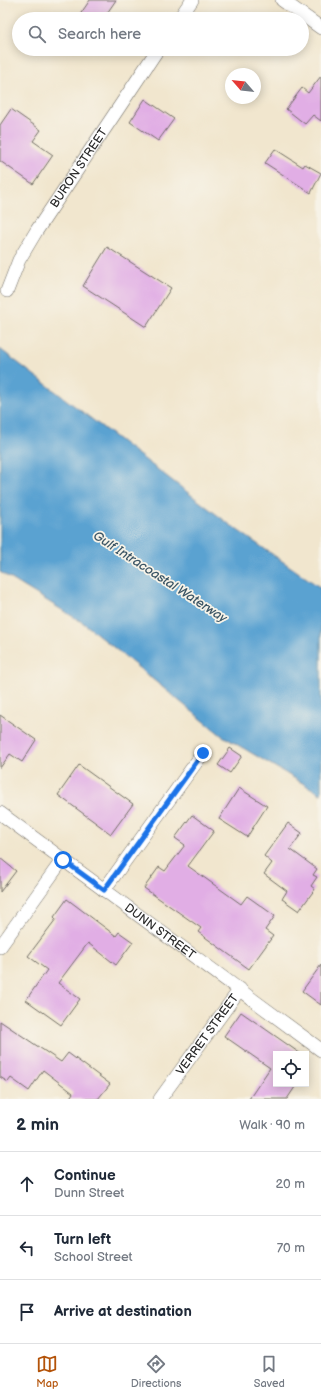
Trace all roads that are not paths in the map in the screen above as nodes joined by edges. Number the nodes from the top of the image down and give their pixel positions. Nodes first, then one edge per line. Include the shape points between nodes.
1 (192, 0) edge
2 (282, 0) edge
3 (184, 12) edge
4 (299, 12) edge
5 (309, 19) edge
6 (321, 28) edge
7 (153, 56) edge
8 (7, 291) dead end
9 (203, 753) dead end
10 (0, 813) edge
11 (63, 860) junction
12 (104, 890) junction
13 (0, 947) edge
14 (240, 990) junction
15 (321, 1050) edge
16 (160, 1099) edge

1 - 3 street
2 - 4 street
5 - 6 street
7 - 8 street, BURON STREET via 37,230 19,260
9 - 12 street
10 - 11 street, DUNN STREET
11 - 12 street, DUNN STREET
11 - 13 street
12 - 14 street, DUNN STREET
14 - 15 street, DUNN STREET
14 - 16 street, VERRET STREET

